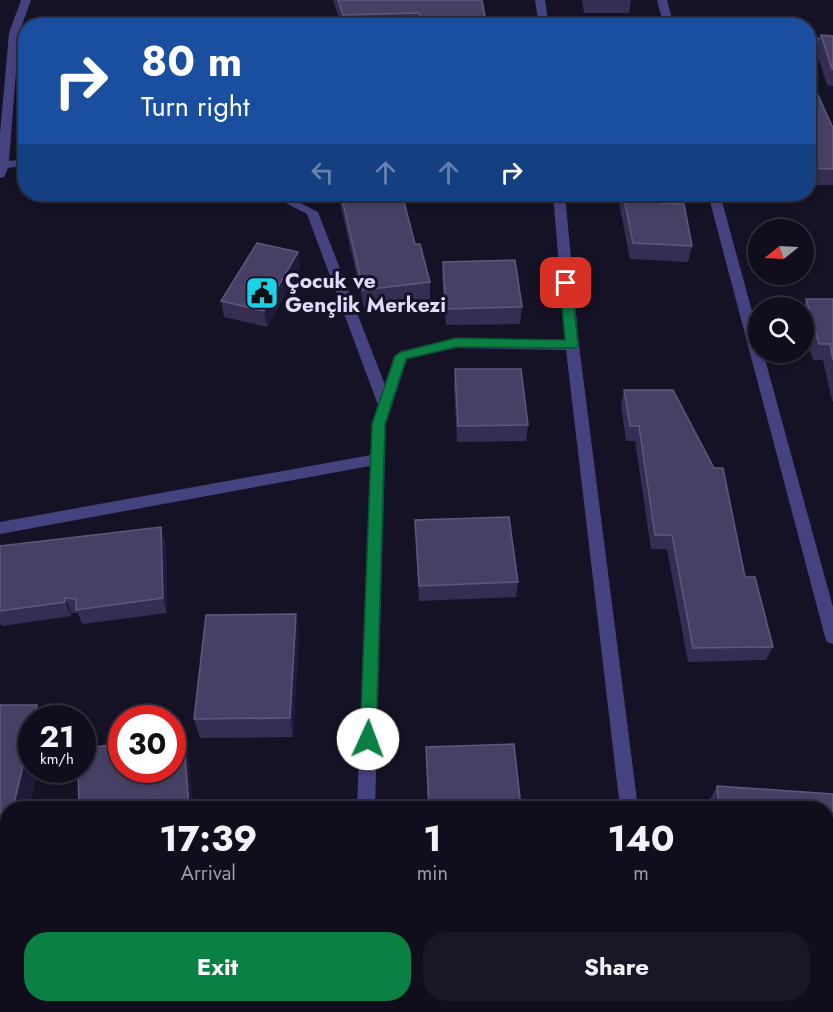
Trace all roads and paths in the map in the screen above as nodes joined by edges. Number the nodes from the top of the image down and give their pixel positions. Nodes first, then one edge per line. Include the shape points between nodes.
1 (26, 0) edge
2 (540, 0) edge
3 (662, 0) edge
4 (23, 18) edge
5 (543, 18) edge
6 (667, 18) edge
7 (816, 40) edge
8 (833, 40) edge
9 (18, 48) edge
10 (18, 165) edge
11 (2, 170) edge
12 (289, 201) edge
13 (559, 201) edge
14 (716, 201) edge
15 (572, 345) junction
16 (386, 404) junction
17 (378, 459) junction
18 (0, 528) edge
19 (833, 637) edge
20 (366, 801) edge
21 (628, 801) edge

1 - 4 street
2 - 5 street
3 - 6 street
7 - 8 street
9 - 11 street
10 - 11 street
12 - 16 street via 312,212
13 - 15 street
14 - 19 street
15 - 16 street via 456,343 401,356
15 - 21 street
16 - 17 street via 379,424
17 - 18 street
17 - 20 street

